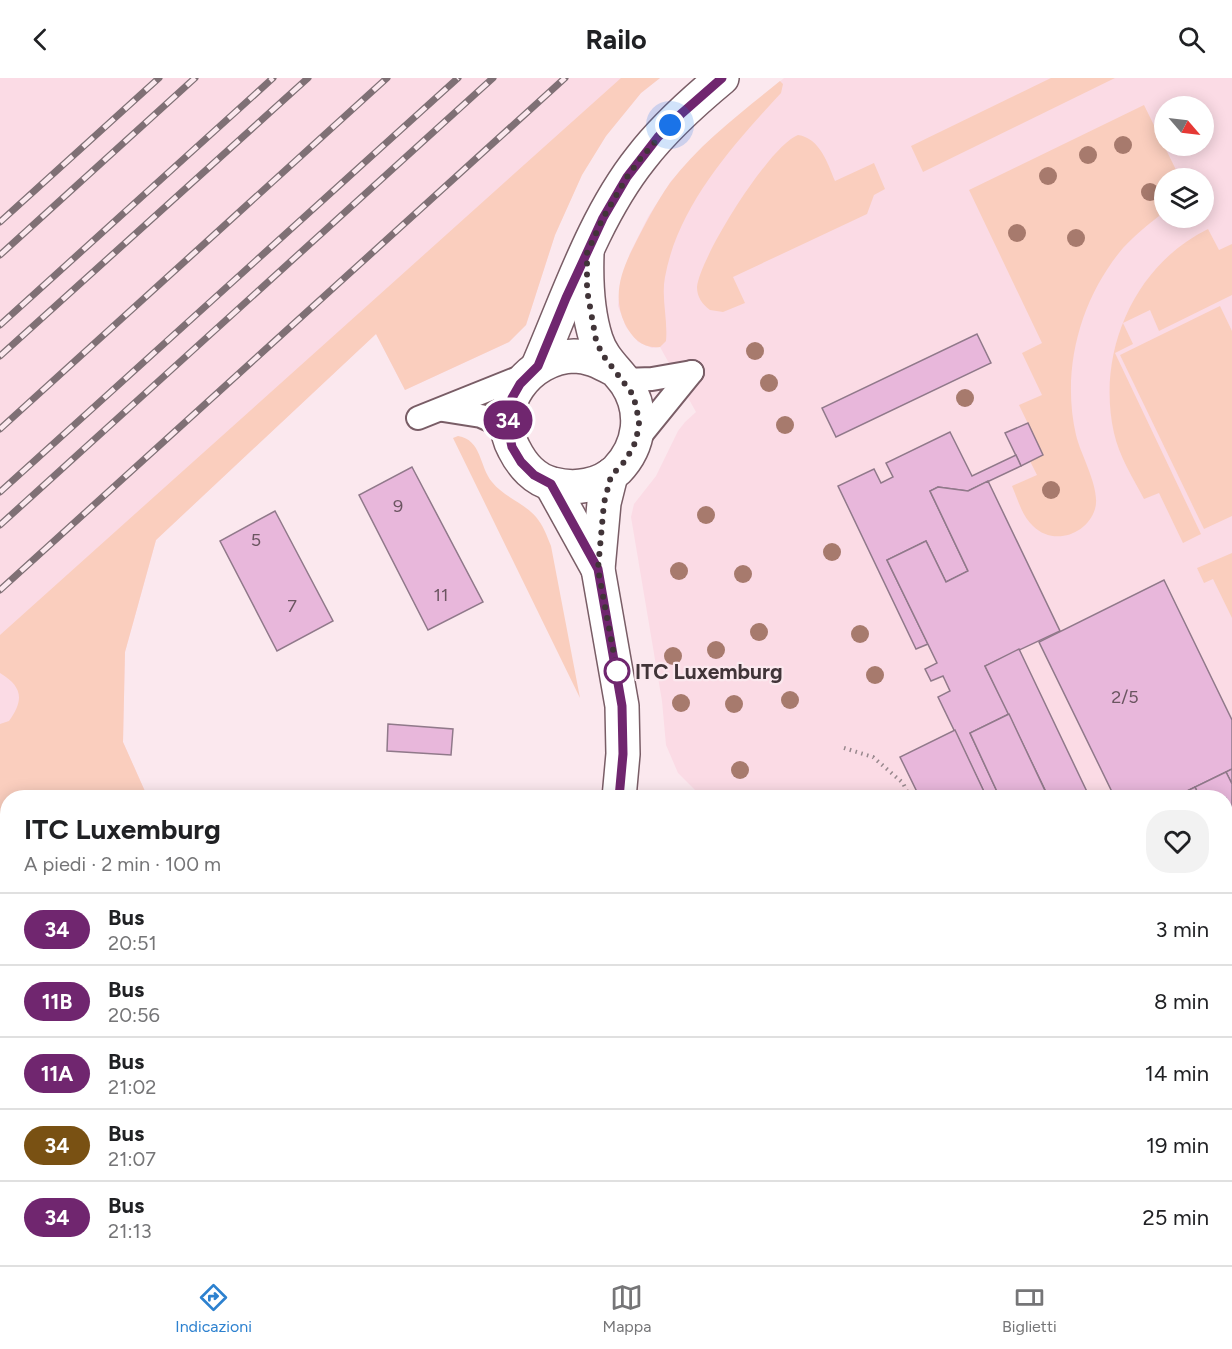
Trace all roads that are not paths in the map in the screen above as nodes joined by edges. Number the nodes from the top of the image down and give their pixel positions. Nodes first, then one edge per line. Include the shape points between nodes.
1 (722, 78) edge
2 (587, 253) junction
3 (533, 370) junction
4 (618, 375) junction
5 (442, 410) junction
6 (418, 418) dead end
7 (508, 428) junction
8 (636, 441) junction
9 (611, 476) junction
10 (551, 484) junction
11 (598, 569) junction
12 (620, 790) edge

1 - 2 street via 681,114 641,158 613,199
2 - 3 street
2 - 4 street via 593,329 602,354
3 - 4 street via 556,358 576,356 595,360
3 - 5 lane
3 - 7 street via 512,398
4 - 8 street via 636,405
4 - 8 lane via 652,379 692,372
5 - 6 lane
5 - 7 lane via 472,413
7 - 10 street via 512,447 521,462
8 - 9 street
9 - 10 street via 592,485 572,488
9 - 11 street via 604,503
10 - 11 street
11 - 12 street via 622,706

